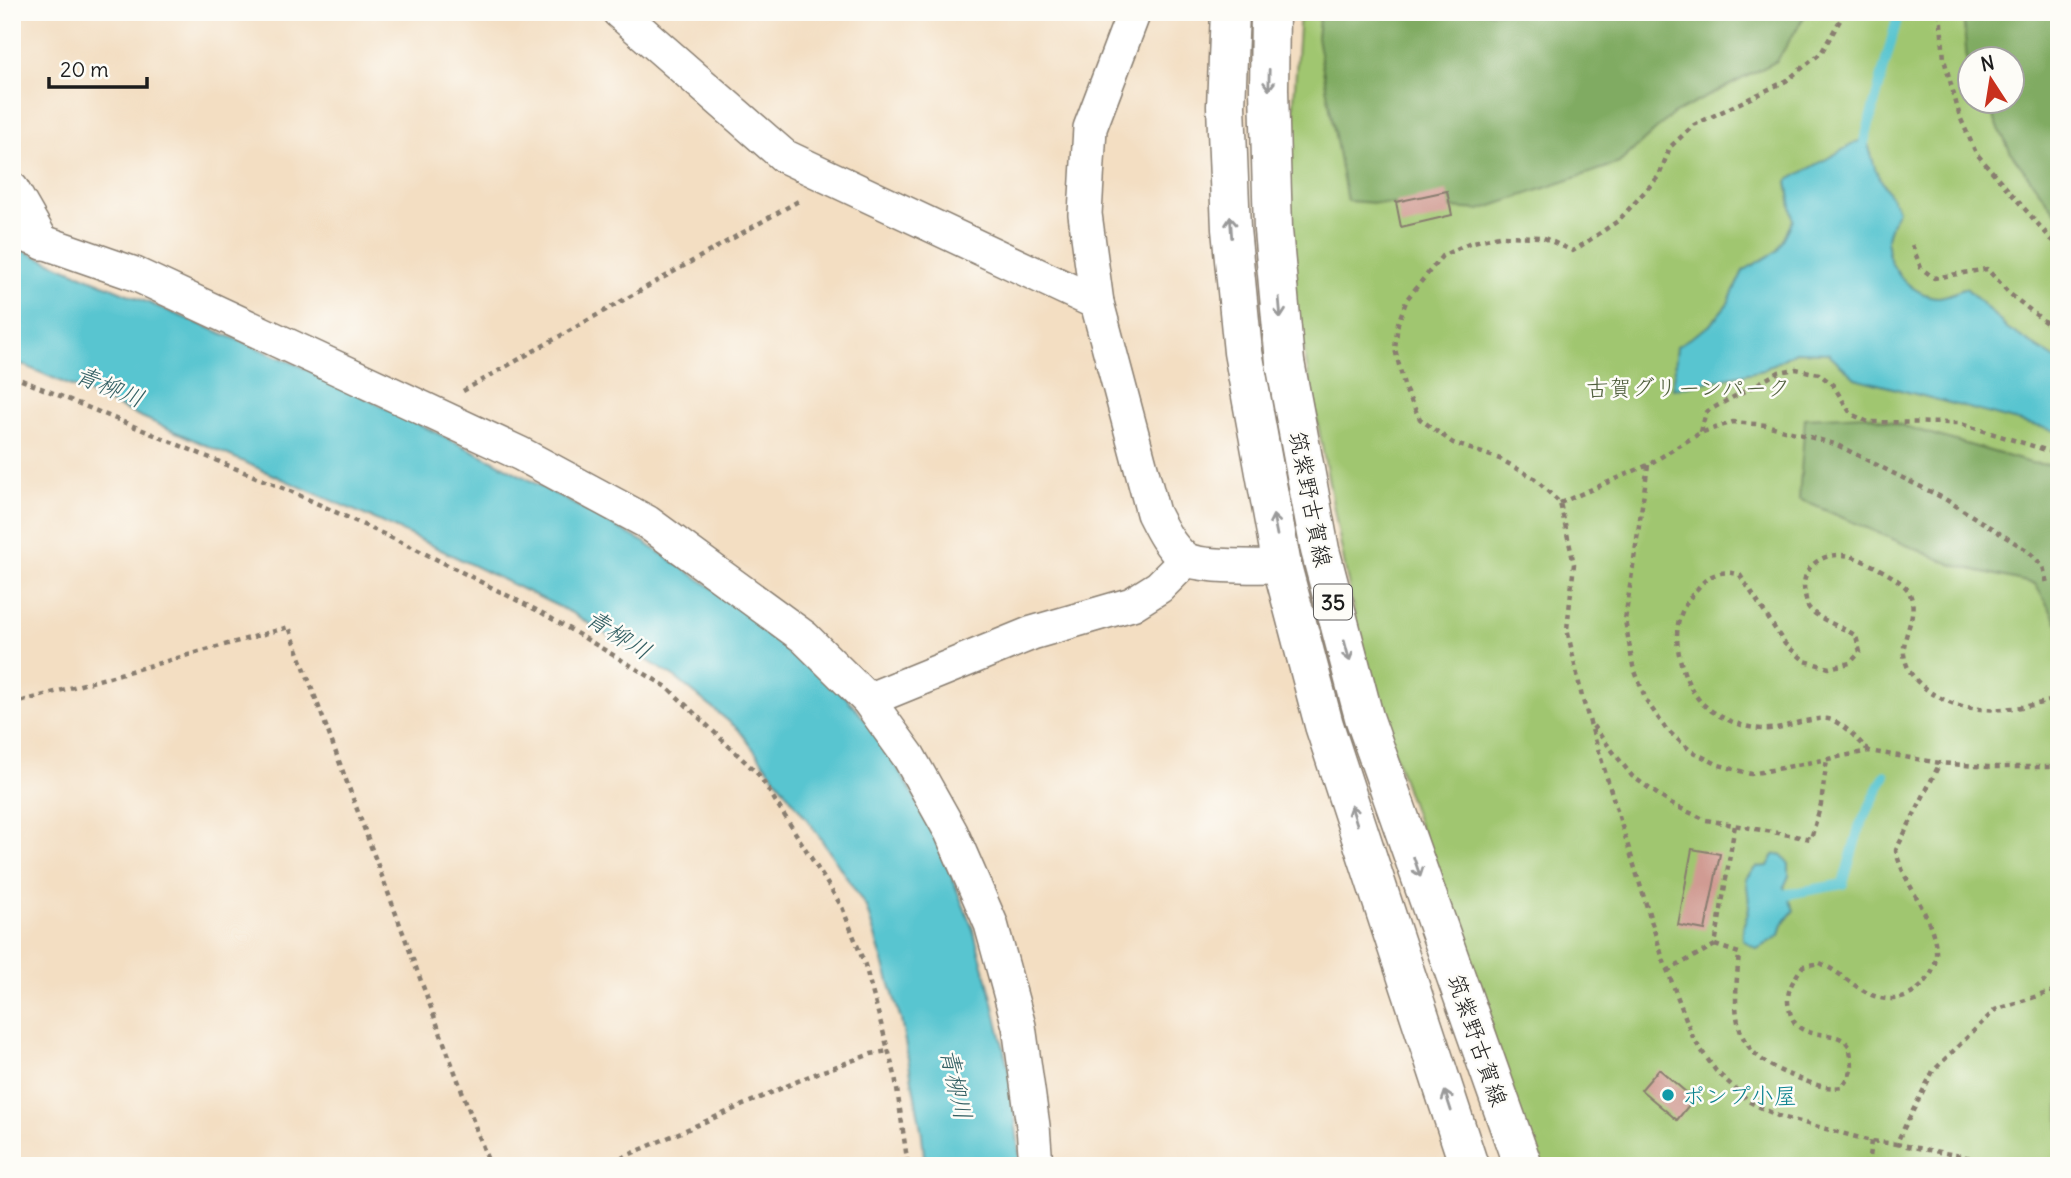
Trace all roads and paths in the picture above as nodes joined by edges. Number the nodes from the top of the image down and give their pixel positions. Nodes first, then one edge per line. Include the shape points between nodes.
1 (619, 12) edge
2 (1134, 12) edge
3 (1230, 12) edge
4 (1270, 12) edge
5 (1845, 12) edge
6 (1940, 12) edge
7 (811, 169) junction
8 (12, 189) edge
9 (12, 231) edge
10 (43, 243) junction
11 (1912, 245) dead end
12 (2059, 245) edge
13 (1097, 303) junction
14 (2059, 333) edge
15 (12, 376) edge
16 (429, 411) junction
17 (1700, 433) junction
18 (2059, 454) edge
19 (1648, 465) junction
20 (1560, 503) junction
21 (1186, 560) junction
22 (1282, 566) junction
23 (2047, 584) dead end
24 (2059, 699) edge
25 (868, 700) junction
26 (12, 704) edge
27 (1590, 722) junction
28 (1869, 751) junction
29 (1827, 758) junction
30 (1940, 763) junction
31 (2059, 767) edge
32 (1735, 825) junction
33 (1715, 945) junction
34 (1667, 971) junction
35 (2059, 989) edge
36 (888, 1051) junction
37 (1871, 1141) junction
38 (1896, 1144) junction
39 (1977, 1159) dead end
40 (490, 1166) edge
41 (603, 1166) edge
42 (908, 1166) edge
43 (1036, 1166) edge
44 (1469, 1166) edge
45 (1523, 1166) edge
46 (1868, 1166) edge

1 - 7 street via 784,156
2 - 13 street via 1090,128 1085,214
22 -> 3 main road, 筑紫野古賀線 / 35 via 1243,352 1232,243 1226,106
4 -> 45 main road, 筑紫野古賀線 / 35 via 1273,230 1283,348 1320,550 1364,717
5 - 20 path via 1821,53 1786,81 1694,125 1670,147 1660,176 1618,221 1573,251 1542,237 1499,236 1469,243 1442,256 1407,299 1395,349 1405,389 1420,419 1453,443 1500,458 1534,478
6 - 12 path via 1944,59 1960,117 1976,153
7 - 13 street
7 - 16 path via 804,198
8 - 10 street
9 - 10 street
10 - 16 street via 135,274
11 - 14 path via 1921,268 1934,278 1987,269 2010,295
13 - 21 street via 1153,513 1165,537
15 - 36 path via 290,491 421,551 544,614 667,687 759,775 842,907 865,965
16 - 25 street via 648,522 804,637
17 - 18 path via 1706,412 1779,372 1796,369 1819,374 1851,414 1868,422 1958,423
17 - 19 path
17 - 23 path via 1734,422 1766,425 1835,444 1945,499 2028,551 2043,566
19 - 20 path
19 - 29 path via 1625,620 1633,666 1646,700 1666,729 1691,751 1719,765 1751,774
20 - 27 path via 1574,564 1567,629
21 - 22 street
21 - 25 street via 1159,587 1132,604 1032,633
44 -> 22 main road, 筑紫野古賀線 / 35 via 1324,725
24 - 28 path via 1974,710 1935,695 1908,670 1904,652 1914,607 1909,590 1855,557 1822,557 1806,573 1807,605 1856,636 1860,652 1850,663 1829,668 1805,661 1785,644 1740,575 1718,573 1702,582 1686,603 1677,639 1684,674 1702,703 1725,719 1765,729 1829,719
25 - 43 street via 909,757 951,832 991,924 1020,1026
26 - 40 path via 289,627
27 - 32 path via 1632,776 1671,804 1706,820
27 - 34 path
28 - 29 path
28 - 30 path
29 - 32 path via 1811,839
30 - 31 path
30 - 33 path via 1896,850 1898,865 1928,916 1936,958 1933,971 1911,996 1894,999 1869,993 1820,963 1802,966 1790,985 1790,1016 1798,1028 1849,1046 1851,1076 1842,1087 1830,1089 1777,1070 1753,1052 1735,1014 1738,953
32 - 33 path
33 - 34 path
34 - 37 path via 1694,1040 1716,1071 1750,1102 1778,1116
35 - 38 path via 1995,1010 1933,1071
36 - 41 path via 812,1075
36 - 42 path
37 - 38 path
37 - 46 path
38 - 39 path

